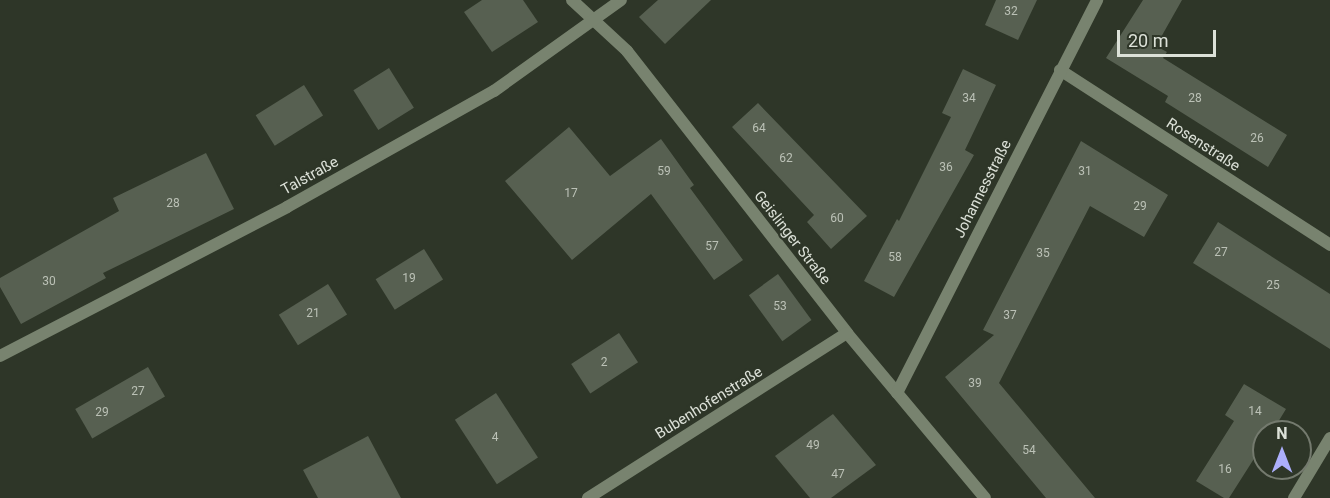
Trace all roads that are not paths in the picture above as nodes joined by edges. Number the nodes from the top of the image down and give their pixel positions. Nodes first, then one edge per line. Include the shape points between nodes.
1 (572, 0) edge
2 (621, 0) edge
3 (1097, 0) edge
4 (593, 20) junction
5 (1060, 70) junction
6 (1330, 245) edge
7 (847, 333) junction
8 (0, 356) edge
9 (897, 393) junction
10 (1330, 438) edge
11 (588, 498) edge
12 (985, 498) edge
13 (1294, 498) edge

1 - 4 street, Geislinger Straße
2 - 4 street, Talstraße
3 - 5 street, Johannesstraße
4 - 7 street, Geislinger Straße via 627,51
4 - 8 street, Talstraße via 494,91 287,207
5 - 6 street, Rosenstraße
5 - 9 street, Johannesstraße
7 - 9 street, Geislinger Straße
7 - 11 street, Bubenhofenstraße
9 - 12 street, Geislinger Straße
10 - 13 street

